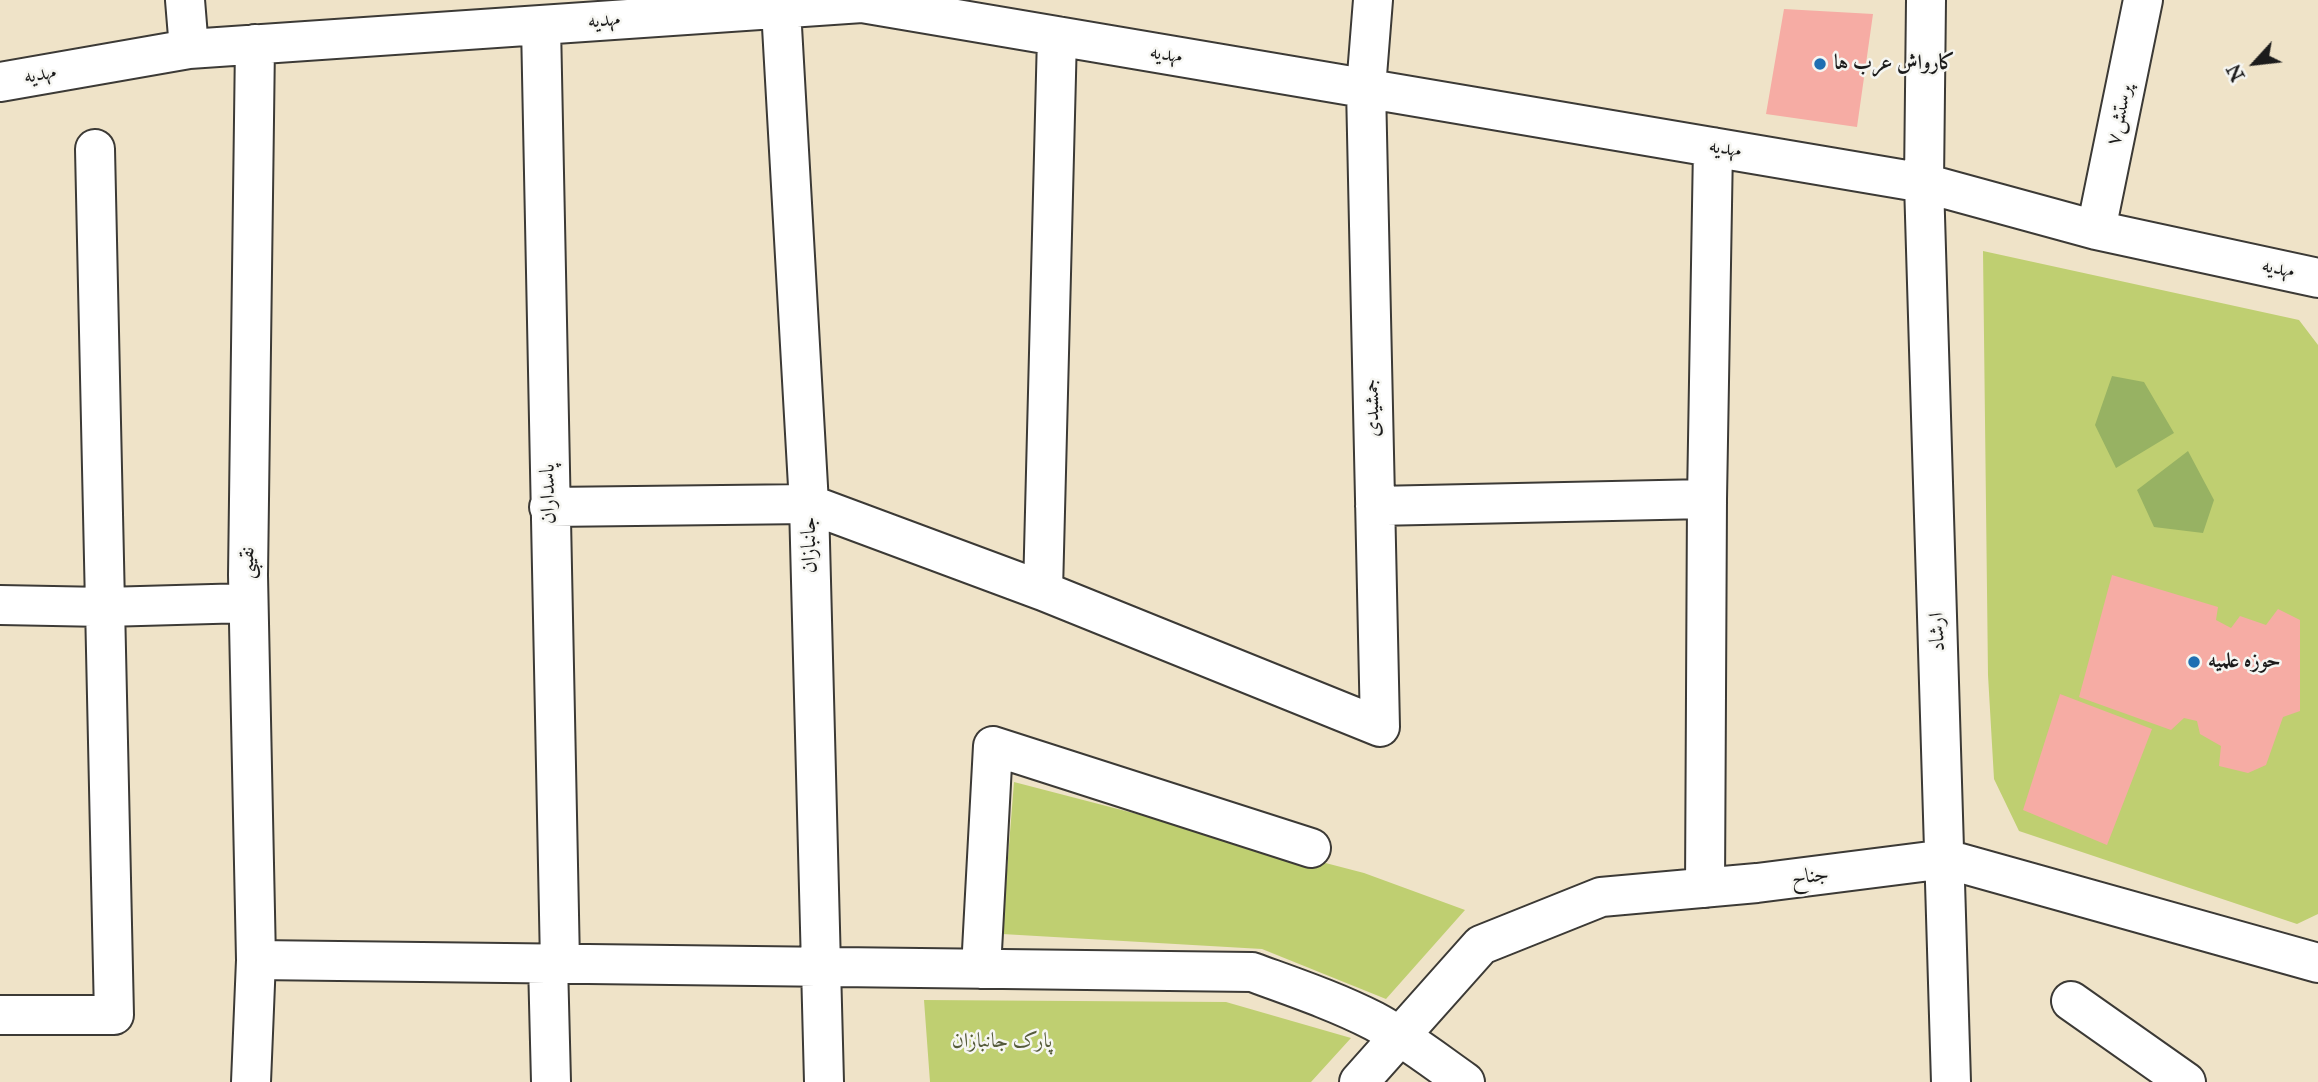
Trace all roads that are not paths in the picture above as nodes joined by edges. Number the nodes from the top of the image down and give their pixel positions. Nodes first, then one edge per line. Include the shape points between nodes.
1 (185, 0) edge
2 (1373, 0) edge
3 (1926, 0) edge
4 (2144, 0) edge
5 (781, 9) junction
6 (541, 25) junction
7 (1057, 36) junction
8 (255, 44) junction
9 (189, 49) junction
10 (0, 82) edge
11 (1366, 88) junction
12 (1713, 147) junction
13 (95, 149) dead end
14 (1924, 183) junction
15 (2096, 229) junction
16 (2318, 278) edge
17 (1707, 499) junction
18 (808, 504) junction
19 (1375, 506) junction
20 (549, 507) junction
21 (1043, 591) junction
22 (248, 603) junction
23 (0, 606) edge
24 (105, 607) junction
25 (1311, 848) dead end
26 (1946, 859) junction
27 (1705, 888) junction
28 (256, 960) junction
29 (554, 963) junction
30 (2318, 963) edge
31 (820, 967) junction
32 (981, 969) junction
33 (2071, 1001) dead end
34 (0, 1015) edge
35 (1399, 1036) junction
36 (251, 1082) edge
37 (551, 1082) edge
38 (824, 1082) edge
39 (1359, 1082) edge
40 (1465, 1082) edge
41 (1951, 1082) edge
42 (2186, 1082) edge

1 - 9 street
2 - 11 street, جمشیدی
3 - 14 street, ارشاد
4 - 15 street, پرستش۷
5 - 6 street, مهدیه
5 - 7 street, مهدیه via 862,3
5 - 18 street, جانبازان
6 - 8 street, مهدیه
6 - 20 street, پاسداران
7 - 11 street, مهدیه
7 - 21 street
8 - 9 street, مهدیه
8 - 22 street, نقیبی
9 - 10 street, مهدیه
11 - 12 street, مهدیه
11 - 19 street, جمشیدی
12 - 14 street, مهدیه
12 - 17 street
13 - 24 street
14 - 15 street, مهدیه
14 - 26 street, ارشاد
15 - 16 street, مهدیه
17 - 19 street
17 - 27 street
18 - 20 street
18 - 21 street
18 - 31 street, جانبازان
19 - 21 street, جمشیدی via 1380,727
20 - 29 street, پاسداران
22 - 24 street
22 - 28 street, نقیبی
23 - 24 street
24 - 34 street via 114,1016
25 - 32 street via 993,747
26 - 27 street, جناح
26 - 30 street, جناح
26 - 41 street, ارشاد
27 - 35 street, جناح via 1601,897 1481,945
28 - 29 street
28 - 36 street, نقیبی
29 - 31 street
29 - 37 street, پاسداران
31 - 32 street
31 - 38 street, جانبازان
32 - 35 street via 1252,972 1337,1004
33 - 42 street
35 - 39 street, جناح
35 - 40 street

